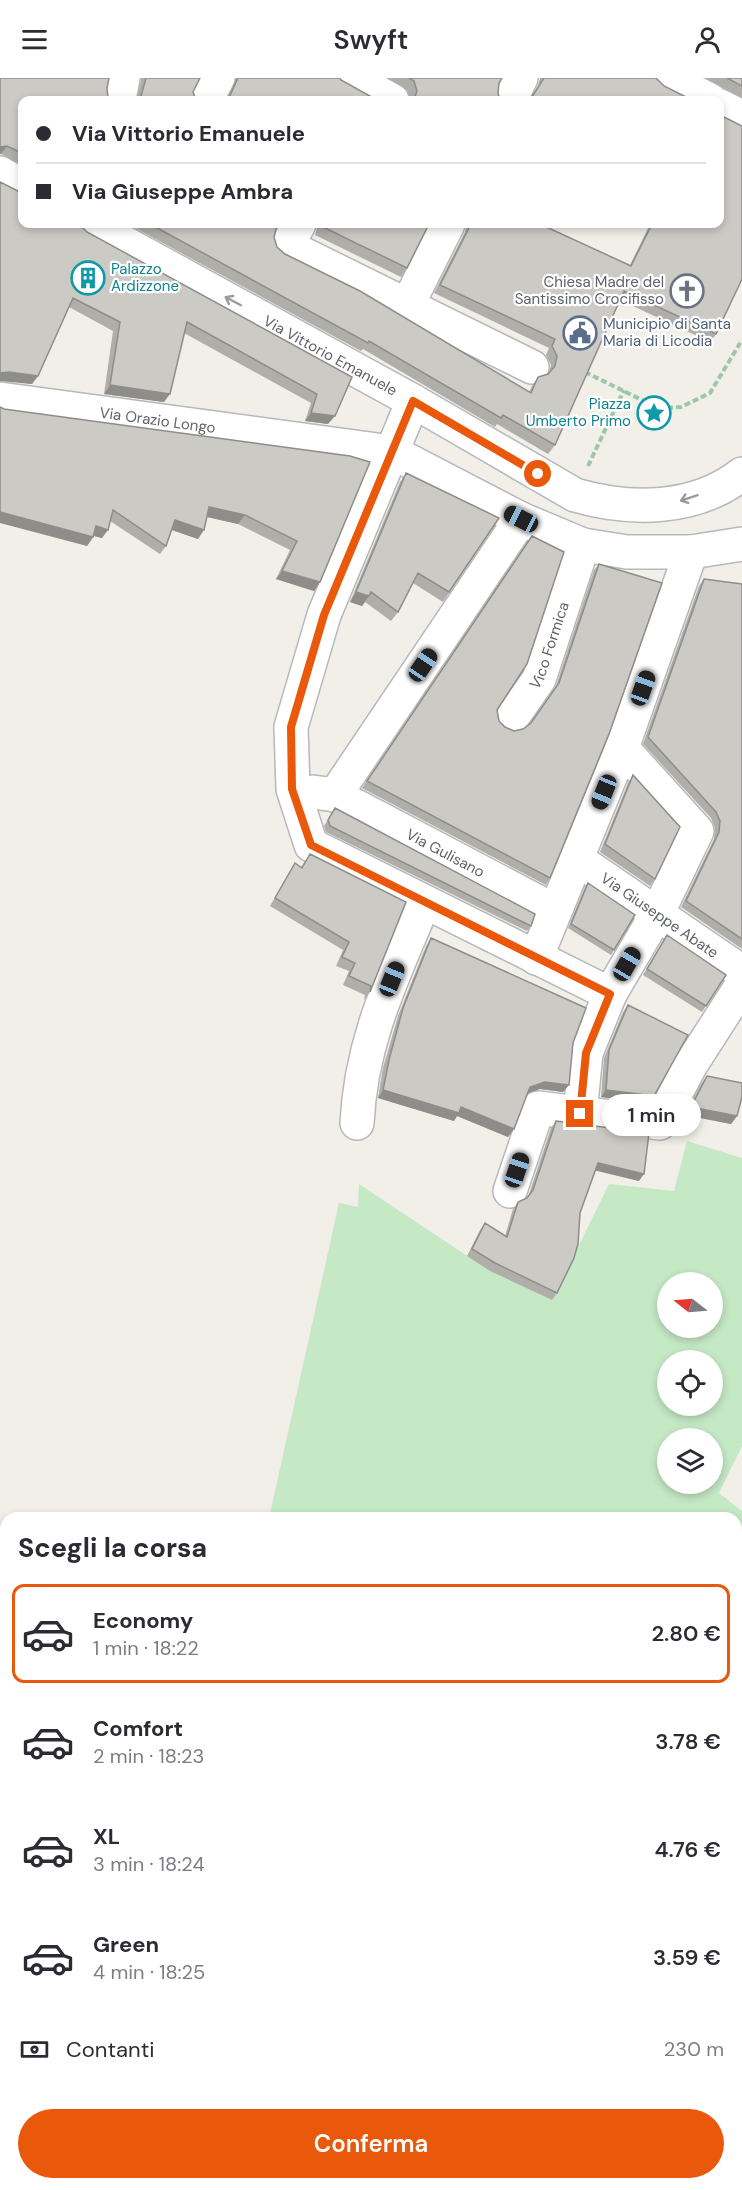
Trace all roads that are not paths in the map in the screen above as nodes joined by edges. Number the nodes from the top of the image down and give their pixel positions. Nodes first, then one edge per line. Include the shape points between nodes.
1 (123, 78) edge
2 (218, 78) edge
3 (521, 78) edge
4 (666, 78) edge
5 (120, 96) edge
6 (208, 96) edge
7 (512, 96) edge
8 (702, 96) edge
9 (724, 108) edge
10 (742, 117) edge
11 (0, 173) edge
12 (18, 184) edge
13 (101, 228) edge
14 (446, 228) edge
15 (293, 235) edge
16 (411, 298) junction
17 (532, 367) dead end
18 (0, 399) edge
19 (413, 401) junction
20 (387, 465) junction
21 (742, 474) edge
22 (515, 527) junction
23 (742, 544) edge
24 (691, 552) junction
25 (580, 555) junction
26 (511, 719) dead end
27 (622, 748) junction
28 (292, 789) junction
29 (335, 795) junction
30 (577, 859) junction
31 (424, 902) junction
32 (658, 912) junction
33 (554, 915) junction
34 (532, 956) junction
35 (742, 972) edge
36 (742, 986) edge
37 (608, 999) junction
38 (580, 1114) junction
39 (357, 1123) dead end
40 (510, 1191) dead end

1 - 5 street
2 - 6 street
3 - 7 street
4 - 8 street
9 - 10 street
11 - 12 street
19 -> 13 street, Via Vittorio Emanuele
14 - 16 street
15 - 16 street
16 - 17 street
18 - 20 street, Via Orazio Longo via 315,441
19 - 20 street
21 -> 19 street, Via Vittorio Emanuele via 703,494 669,505 636,507 600,502 575,495
20 - 22 street, Via Orazio Longo
20 - 28 street via 324,615 291,727
22 - 25 street, Via Orazio Longo
22 - 29 street
23 - 24 street, Via Orazio Longo
24 - 25 street, Via Orazio Longo
24 - 27 street
25 - 26 street, Vico Formica via 539,679
27 - 30 street
27 - 32 street via 697,831
28 - 29 street, Via Gulisano
28 - 31 street via 311,845
29 - 33 street, Via Gulisano
30 - 32 street, Via Giuseppe Abate
30 - 33 street
31 - 34 street
31 - 39 street via 369,1038 358,1084
32 - 35 street, Via Giuseppe Abate
32 - 37 street
33 - 34 street
34 - 37 street
36 - 38 street via 690,1066 660,1123
37 - 38 street via 586,1053
38 - 40 street via 538,1108

